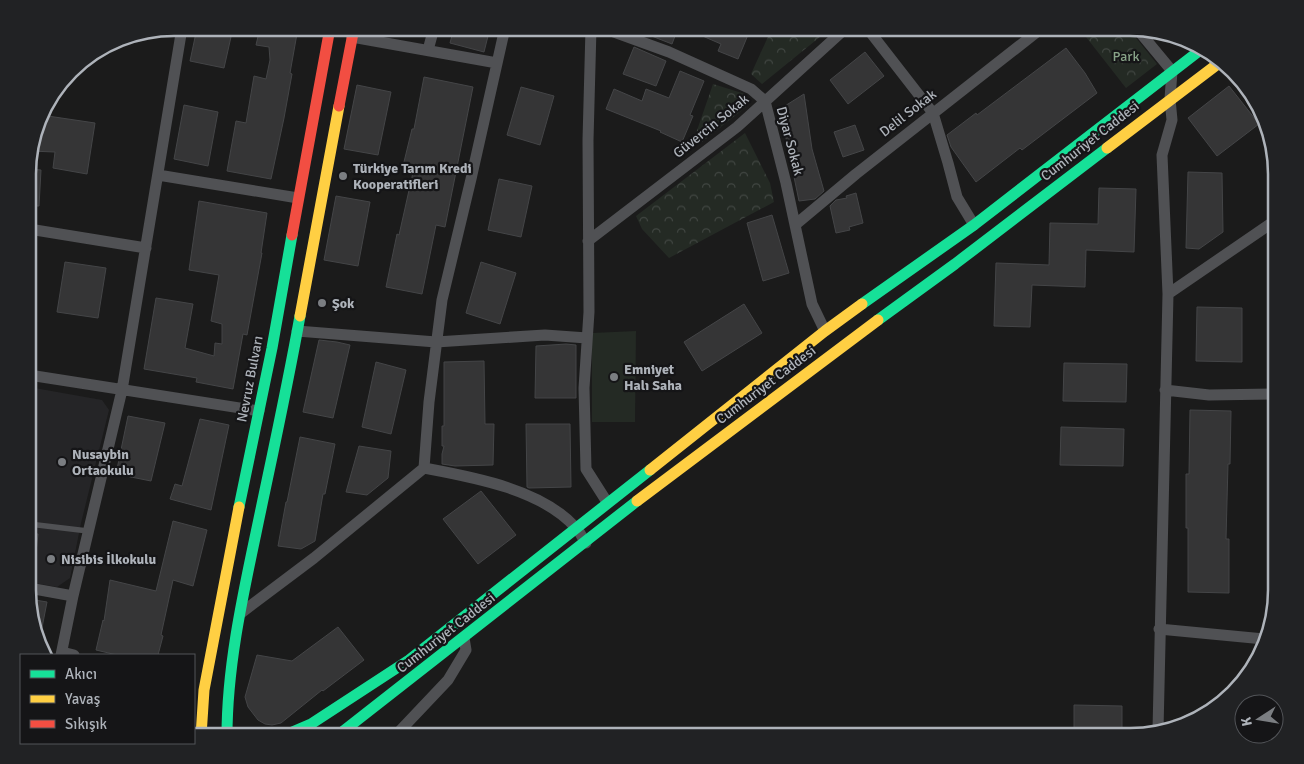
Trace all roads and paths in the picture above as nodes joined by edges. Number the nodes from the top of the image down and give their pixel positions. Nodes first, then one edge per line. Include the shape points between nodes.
1 (181, 36) edge
2 (328, 36) edge
3 (352, 36) edge
4 (370, 36) edge
5 (432, 36) edge
6 (503, 36) edge
7 (591, 36) edge
8 (625, 36) edge
9 (837, 36) edge
10 (873, 36) edge
11 (1032, 36) edge
12 (1144, 37) edge
13 (428, 50) junction
14 (1196, 53) edge
15 (498, 63) junction
16 (1216, 66) edge
17 (1172, 71) junction
18 (1170, 98) junction
19 (765, 101) junction
20 (933, 113) junction
21 (158, 175) junction
22 (298, 198) junction
23 (795, 225) junction
24 (974, 225) junction
25 (1267, 226) edge
26 (36, 229) edge
27 (588, 241) junction
28 (146, 248) junction
29 (1168, 294) junction
30 (297, 331) junction
31 (825, 331) junction
32 (587, 338) junction
33 (436, 342) junction
34 (36, 375) edge
35 (122, 390) junction
36 (1165, 390) junction
37 (1267, 394) edge
38 (259, 411) junction
39 (424, 468) junction
40 (607, 502) junction
41 (36, 525) edge
42 (576, 527) junction
43 (88, 531) junction
44 (586, 543) junction
45 (36, 589) edge
46 (73, 596) junction
47 (241, 613) junction
48 (1159, 628) junction
49 (464, 638) junction
50 (1258, 638) edge
51 (61, 654) edge
52 (199, 688) edge
53 (1158, 725) edge
54 (201, 728) edge
55 (228, 728) edge
56 (303, 728) edge
57 (348, 728) edge
58 (403, 728) edge

1 - 21 street
2 - 22 main road, Nevruz Bulvarı
3 - 30 main road
4 - 13 street
5 - 13 street
6 - 15 street
7 - 27 street
8 - 19 street, Diyar Sokak via 751,89
9 - 19 street, Güvercin Sokak
10 - 20 street
11 - 20 street, Delil Sokak
12 - 17 street
13 - 15 street
14 - 17 main road
15 - 33 street via 442,300
16 - 18 main road, Cumhuriyet Caddesi
17 - 18 street
17 - 24 main road
18 - 29 street via 1172,120 1162,155
18 - 44 main road, Cumhuriyet Caddesi
19 - 23 street, Diyar Sokak
19 - 27 street, Güvercin Sokak via 737,127
20 - 23 street, Delil Sokak
20 - 24 street via 957,197
21 - 22 street
21 - 28 street
22 - 38 main road, Nevruz Bulvarı
23 - 31 street, Diyar Sokak via 812,304
24 - 31 main road
25 - 29 street
26 - 28 street
27 - 32 street
28 - 35 street
29 - 36 street
30 - 33 street
30 - 47 main road
31 - 40 main road
32 - 33 street via 545,335
32 - 40 street via 584,388 586,469
33 - 39 street
34 - 35 street
35 - 38 street
35 - 43 street
36 - 37 street
36 - 48 street
38 - 52 main road, Nevruz Bulvarı
39 - 42 street via 514,489 552,506
39 - 47 street
40 - 42 main road
41 - 43 lane
42 - 44 street
42 - 56 main road via 409,660
43 - 46 street
44 - 49 main road, Cumhuriyet Caddesi
45 - 46 street
46 - 51 street
47 - 55 main road via 230,680
48 - 50 street
48 - 53 street
49 - 57 main road, Cumhuriyet Caddesi
49 - 58 street via 466,650 448,680
52 - 54 main road, Nevruz Bulvarı

